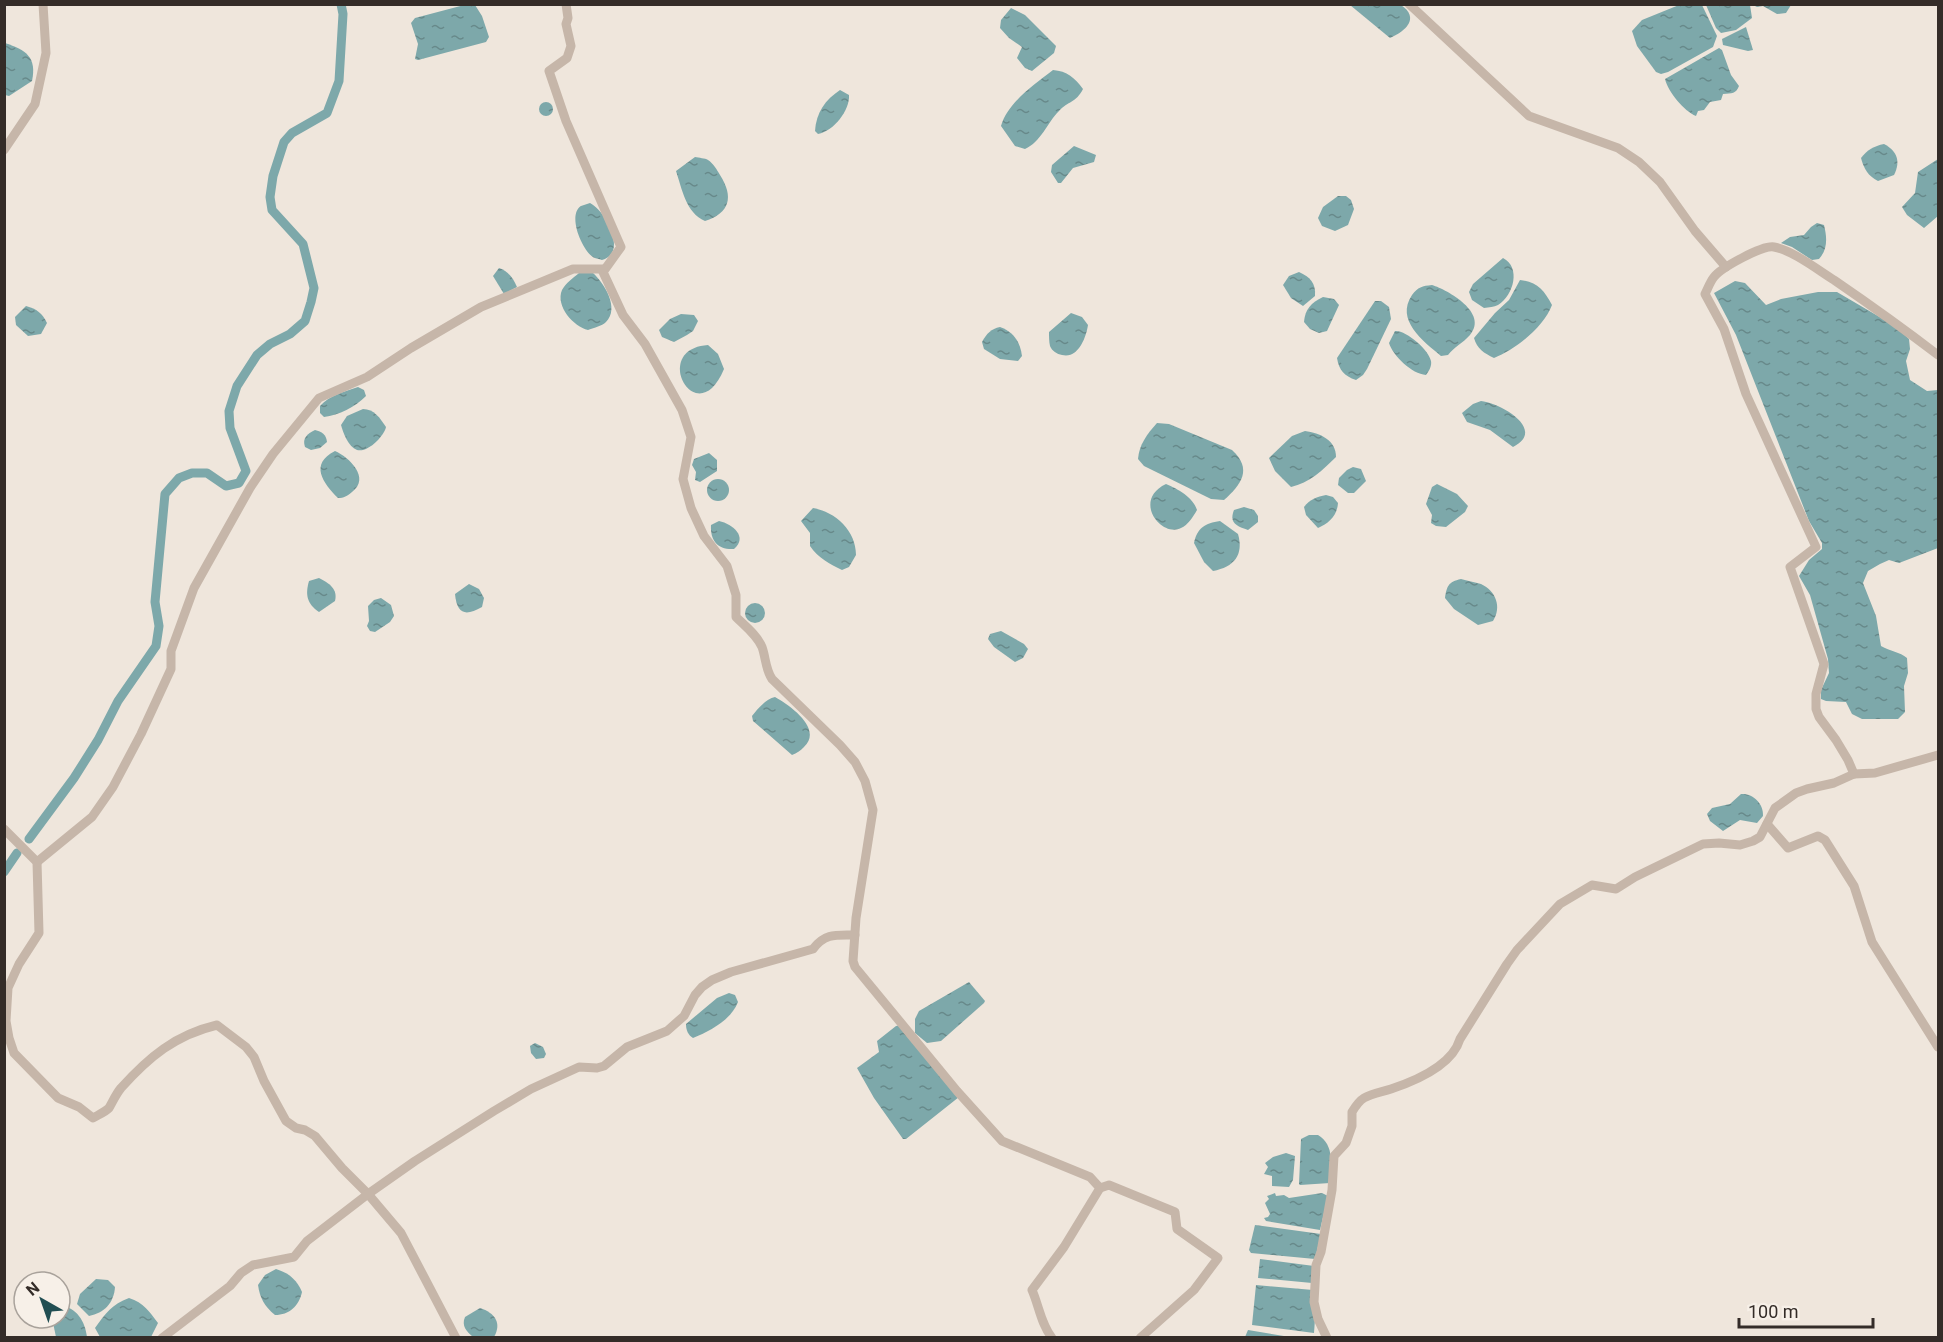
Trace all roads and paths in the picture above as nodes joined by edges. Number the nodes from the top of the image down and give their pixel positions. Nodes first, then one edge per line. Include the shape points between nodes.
1 (43, 4) edge
2 (566, 4) edge
3 (1409, 4) edge
4 (4, 150) edge
5 (1726, 267) junction
6 (603, 269) junction
7 (1938, 355) edge
8 (1938, 755) edge
9 (1854, 774) junction
10 (1767, 824) junction
11 (4, 829) edge
12 (37, 862) junction
13 (855, 935) junction
14 (1938, 1047) edge
15 (1100, 1188) junction
16 (368, 1194) junction
17 (162, 1338) edge
18 (456, 1338) edge
19 (1053, 1338) edge
20 (1140, 1338) edge
21 (1327, 1338) edge

1 - 4 street via 46,52 35,104
2 - 6 street via 571,46 567,58 549,71 566,121 621,247
3 - 5 street via 1529,116 1618,148 1639,162 1660,182
5 - 7 street via 1772,246 1805,261
5 - 9 street via 1713,278 1705,294 1724,329 1746,394 1816,547 1790,567 1824,664 1816,709
6 - 12 street via 573,269 481,307 367,377 319,398 250,488 194,588 171,651 171,669 113,787 92,817
6 - 13 street via 623,315 645,344 682,410 691,437 683,479 704,536 727,566 736,595 736,617 763,648 772,679 840,745 865,781 873,810
8 - 9 street via 1875,773
9 - 10 street via 1796,793 1775,808
10 - 14 street via 1788,848 1818,836 1826,840 1854,886 1872,942
10 - 21 street via 1753,841 1740,845 1703,844 1616,889 1592,885 1560,904 1507,964 1456,1051 1424,1075 1358,1104 1352,1112 1346,1143 1334,1156 1332,1190 1316,1265 1314,1302
11 - 12 street
12 - 16 street via 39,933 8,987 6,1021 14,1053 58,1098 93,1118 108,1109 145,1062 178,1040 217,1025 254,1057 286,1121 315,1136
13 - 15 street via 853,961 858,973 1002,1141 1090,1177
13 - 16 street via 827,936 813,949 712,980 667,1031 627,1047 604,1066 579,1066 531,1089
15 - 19 street via 1032,1290 1042,1321
15 - 20 street via 1109,1185 1175,1212 1177,1229 1218,1258 1194,1290
16 - 17 street via 294,1257 253,1265
16 - 18 street via 401,1233

